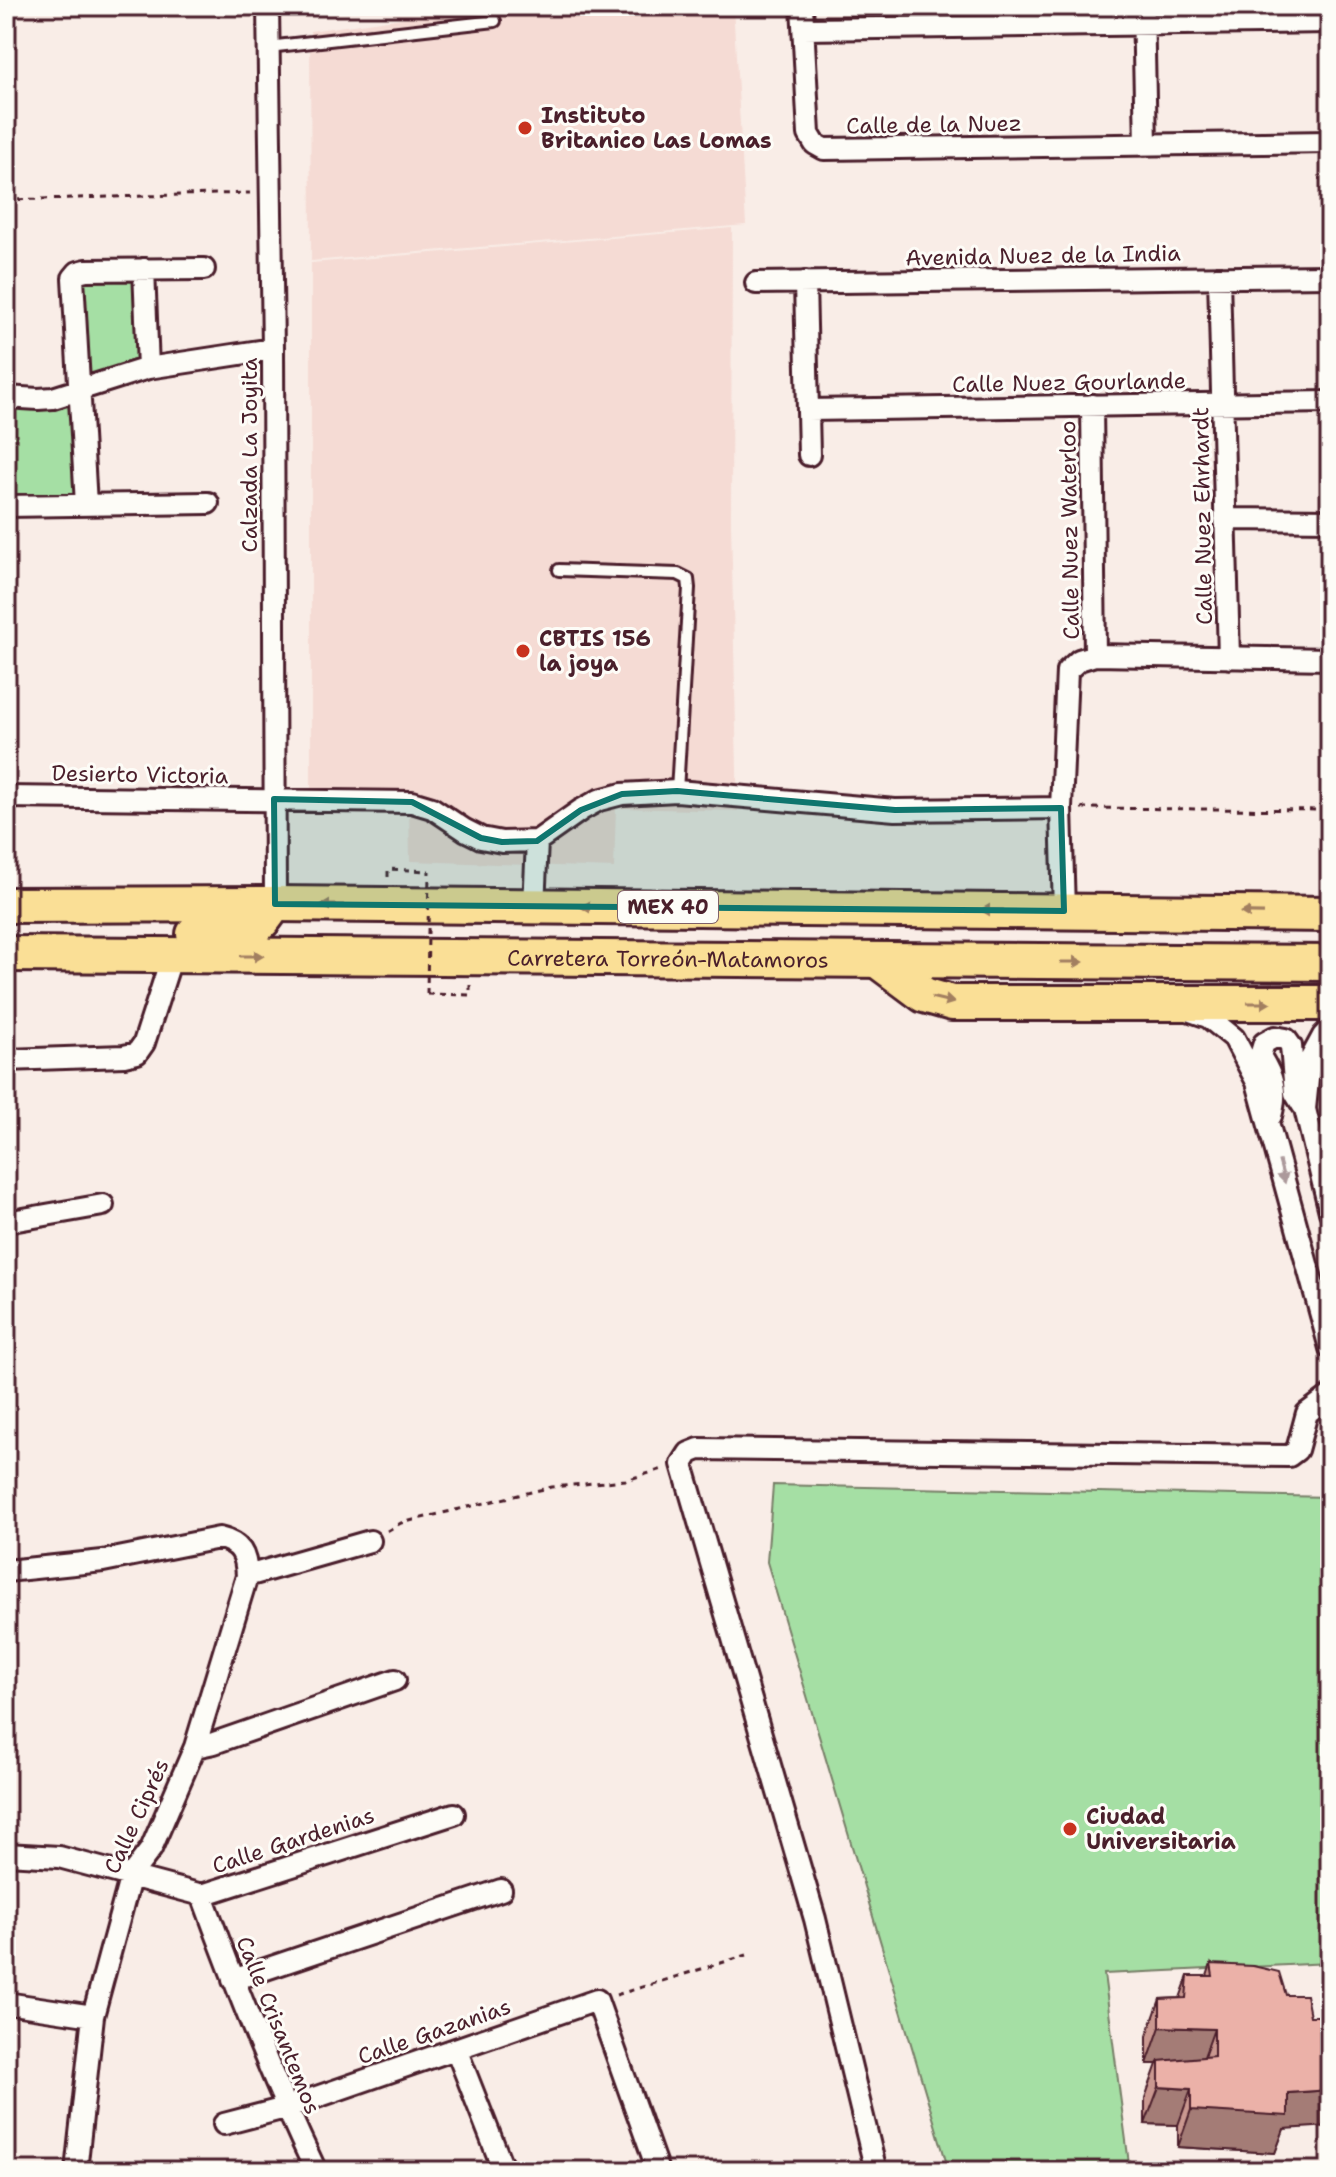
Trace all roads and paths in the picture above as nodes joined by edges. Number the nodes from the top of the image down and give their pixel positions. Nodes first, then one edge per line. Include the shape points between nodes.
1 (268, 6) edge
2 (802, 6) edge
3 (1144, 15) edge
4 (495, 21) dead end
5 (1330, 22) edge
6 (804, 29) junction
7 (268, 47) junction
8 (1330, 142) edge
9 (1146, 145) junction
10 (270, 192) junction
11 (6, 200) edge
12 (144, 269) junction
13 (204, 269) dead end
14 (1330, 276) edge
15 (1219, 277) junction
16 (805, 282) junction
17 (756, 283) dead end
18 (273, 349) junction
19 (148, 368) junction
20 (80, 389) junction
21 (6, 397) edge
22 (1330, 402) edge
23 (1223, 404) junction
24 (1092, 405) junction
25 (808, 410) junction
26 (809, 455) dead end
27 (208, 503) dead end
28 (86, 505) junction
29 (13, 506) edge
30 (1225, 519) junction
31 (1330, 520) edge
32 (559, 570) dead end
33 (1095, 655) junction
34 (1229, 658) junction
35 (1330, 659) edge
36 (677, 791) junction
37 (6, 797) edge
38 (274, 799) junction
39 (1061, 808) junction
40 (1330, 810) edge
41 (537, 841) junction
42 (429, 871) dead end
43 (275, 904) junction
44 (6, 905) edge
45 (534, 906) junction
46 (1064, 911) junction
47 (1330, 914) edge
48 (6, 941) edge
49 (6, 954) edge
50 (172, 956) junction
51 (472, 958) junction
52 (877, 960) junction
53 (1330, 963) edge
54 (1169, 1003) junction
55 (1330, 1003) edge
56 (1330, 1029) edge
57 (6, 1060) edge
58 (1305, 1109) junction
59 (1269, 1124) junction
60 (103, 1205) dead end
61 (1330, 1212) edge
62 (6, 1222) edge
63 (1330, 1348) edge
64 (1330, 1396) edge
65 (682, 1464) junction
66 (370, 1541) joint
67 (6, 1571) edge
68 (247, 1576) junction
69 (395, 1680) dead end
70 (195, 1747) junction
71 (454, 1814) dead end
72 (6, 1854) edge
73 (131, 1875) junction
74 (501, 1890) dead end
75 (202, 1895) junction
76 (747, 1955) dead end
77 (233, 1980) junction
78 (597, 2000) junction
79 (6, 2003) edge
80 (93, 2016) junction
81 (456, 2049) junction
82 (285, 2108) junction
83 (224, 2124) dead end
84 (76, 2171) edge
85 (316, 2171) edge
86 (504, 2171) edge
87 (658, 2171) edge
88 (876, 2171) edge

1 - 7 street, Calzada La Joyita
2 - 6 street, Calle de la Nuez
3 - 5 street
3 - 6 street
3 - 9 street
4 - 7 lane
6 - 9 street, Calle de la Nuez via 809,134 824,149
7 - 10 street, Calzada La Joyita
8 - 9 street, Calle de la Nuez
10 - 11 path
10 - 18 street, Calzada La Joyita
12 - 13 street
12 - 19 street
12 - 20 street via 76,274 72,284
14 - 15 street, Avenida Nuez de la India
15 - 16 street, Avenida Nuez de la India
15 - 23 street, Calle Nuez Ehrhardt
16 - 17 street, Avenida Nuez de la India
16 - 25 street
18 - 19 street
18 - 38 street, Calzada La Joyita
19 - 20 street
20 - 21 street via 53,398
20 - 28 street
22 - 23 street, Calle Nuez Gourlande
23 - 24 street, Calle Nuez Gourlande
23 - 30 street, Calle Nuez Ehrhardt
24 - 25 street, Calle Nuez Gourlande
24 - 33 street, Calle Nuez Waterloo
25 - 26 street
27 - 28 street
28 - 29 street
30 - 31 street
30 - 34 street, Calle Nuez Ehrhardt
32 - 36 lane via 678,574 688,579
33 - 34 street
33 - 39 street, Calle Nuez Waterloo via 1067,671
34 - 35 street
36 - 39 street via 895,810
36 - 41 street via 599,800
37 - 38 street, Desierto Victoria
38 - 41 street, Desierto Victoria via 412,802 481,838
38 - 43 street, Calzada La Joyita
39 - 40 path
39 - 46 street, Calle Nuez Waterloo
41 - 45 street
42 - 51 path, bridge via 427,994 470,995
43 - 44 highway, MEX 40
45 -> 43 highway, MEX 40
43 - 48 highway via 246,932
46 -> 45 highway, MEX 40
47 -> 46 highway, MEX 40
49 - 50 highway, Carretera Torreón-Matamoros
50 -> 51 highway, Carretera Torreón-Matamoros
50 - 57 street via 137,1053
51 - 52 highway, Carretera Torreón-Matamoros
52 -> 53 highway, Carretera Torreón-Matamoros
52 -> 54 highway via 924,995 952,1003
54 -> 55 highway
54 - 59 street via 1208,1017 1234,1038 1257,1082
56 - 58 street via 1310,1060
58 - 59 street via 1295,1093 1291,1046 1275,1037 1264,1043 1260,1056 1276,1100
58 - 61 street
59 -> 63 street
60 - 62 street
64 - 65 street via 1307,1413 1297,1450 1289,1456 699,1449
65 - 66 path via 626,1480 552,1487 401,1523
65 - 88 street via 815,1919
66 - 68 street
67 - 68 street via 103,1561 219,1538 244,1552
68 - 70 street, Calle Ciprés
69 - 70 street
70 - 73 street, Calle Ciprés via 151,1849
71 - 75 street, Calle Gardenias
72 - 73 street, Calle Gardenias via 59,1857
73 - 75 street, Calle Gardenias
73 - 80 street, Calle Ciprés
74 - 77 street
75 - 77 street, Calle Crisantemos
76 - 78 path
77 - 82 street, Calle Crisantemos
78 - 81 street, Calle Gazanias
78 - 87 street
79 - 80 street
80 - 84 street, Calle Ciprés
81 - 82 street, Calle Gazanias
81 - 86 street
82 - 83 street, Calle Gazanias
82 - 85 street, Calle Crisantemos

